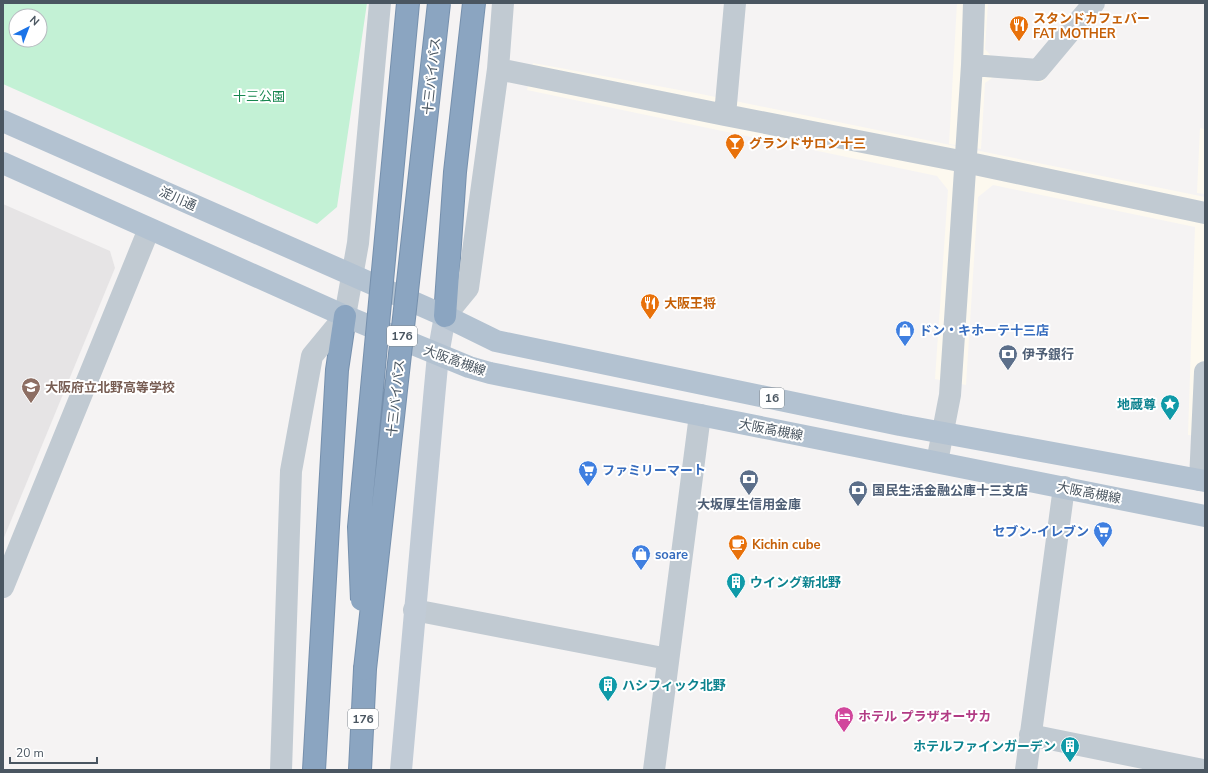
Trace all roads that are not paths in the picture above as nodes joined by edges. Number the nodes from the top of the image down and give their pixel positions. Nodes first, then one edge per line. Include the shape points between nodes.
1 (380, 3) edge
2 (408, 3) edge
3 (439, 3) edge
4 (474, 3) edge
5 (503, 3) edge
6 (734, 3) edge
7 (974, 3) edge
8 (1094, 3) edge
9 (972, 65) junction
10 (498, 69) junction
11 (725, 115) junction
12 (3, 121) edge
13 (965, 162) junction
14 (3, 163) edge
15 (1205, 213) edge
16 (149, 229) junction
17 (353, 274) junction
18 (345, 316) junction
19 (445, 316) junction
20 (438, 355) junction
21 (1205, 372) edge
22 (700, 415) junction
23 (942, 433) junction
24 (936, 462) junction
25 (1203, 480) edge
26 (1064, 487) junction
27 (1205, 516) edge
28 (3, 587) edge
29 (414, 610) junction
30 (668, 659) junction
31 (365, 669) junction
32 (1030, 735) junction
33 (281, 770) edge
34 (314, 770) edge
35 (360, 770) edge
36 (401, 770) edge
37 (654, 770) edge
38 (1026, 770) edge
39 (1203, 770) edge

1 - 17 street
2 - 31 highway, 176, bridge via 358,527
3 - 31 highway, 十三バイパス / 176, bridge
4 - 19 highway via 455,172
5 - 10 street
6 - 11 street
7 - 9 street
8 - 9 street via 1038,70
9 - 13 street
10 - 11 street
10 - 19 street via 468,288
11 - 13 street
12 - 17 main road, 淀川通
13 - 15 street
13 - 23 street via 950,395
14 - 16 main road
16 - 18 main road
16 - 28 street
17 - 18 street
17 - 19 main road, 16
18 - 20 main road, 大阪高槻線 / 16
18 - 33 street via 312,356 291,470
18 - 34 highway via 336,370
19 - 20 street
19 - 23 main road, 16 via 496,341
20 - 22 main road, 大阪高槻線 / 16 via 498,375
20 - 29 street
21 - 25 street
22 - 24 main road, 大阪高槻線 / 16
22 - 30 street
23 - 24 street
23 - 25 main road, 16
24 - 26 main road, 大阪高槻線 / 16
26 - 27 main road, 大阪高槻線 / 16
26 - 32 street
29 - 30 street
29 - 36 street
30 - 37 street
31 - 35 highway, 十三バイパス / 176
32 - 38 street
32 - 39 street

